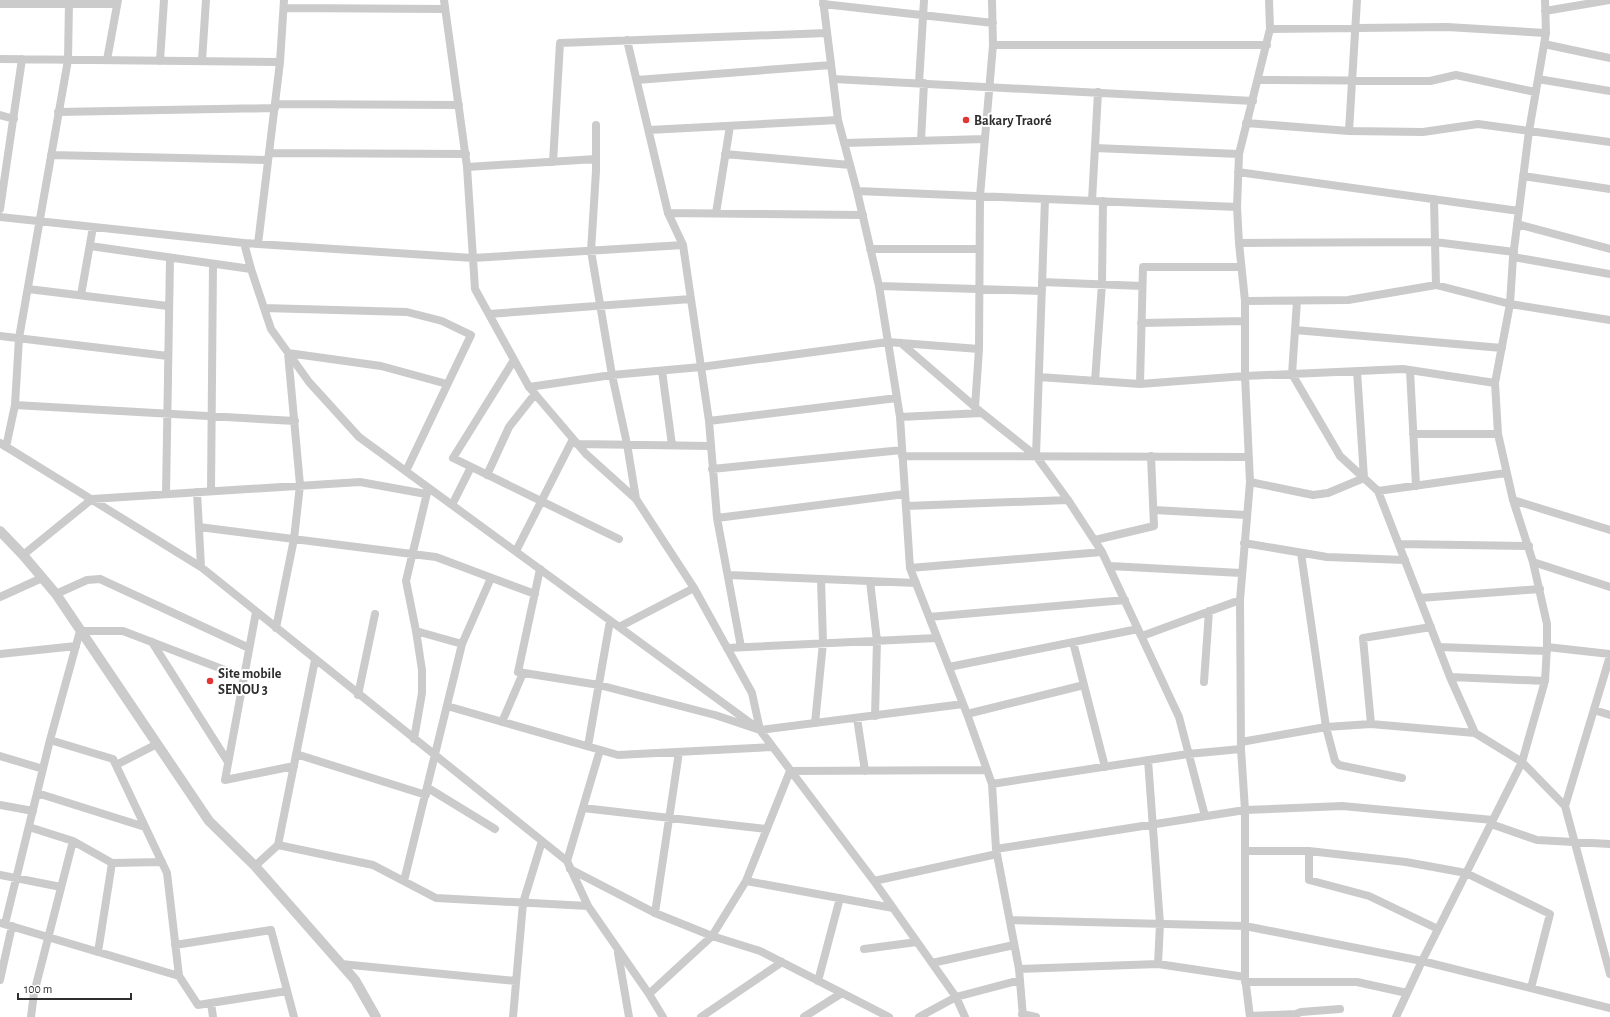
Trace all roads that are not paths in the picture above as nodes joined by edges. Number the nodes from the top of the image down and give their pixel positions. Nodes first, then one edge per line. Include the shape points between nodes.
1 (164, 0) edge
2 (206, 0) edge
3 (444, 0) edge
4 (924, 0) edge
5 (992, 0) edge
6 (1269, 0) edge
7 (1357, 0) edge
8 (1545, 0) edge
9 (1610, 0) edge
10 (118, 2) edge
11 (823, 2) edge
12 (69, 3) junction
13 (0, 4) edge
14 (284, 4) edge
15 (446, 9) junction
16 (1545, 11) junction
17 (922, 16) junction
18 (993, 23) junction
19 (1355, 28) junction
20 (1270, 29) junction
21 (827, 33) junction
22 (1546, 33) junction
23 (627, 40) junction
24 (1544, 44) junction
25 (993, 45) junction
26 (1267, 45) junction
27 (1610, 58) edge
28 (0, 59) edge
29 (22, 59) junction
30 (68, 60) junction
31 (107, 60) junction
32 (160, 61) junction
33 (202, 61) junction
34 (280, 62) junction
35 (831, 65) junction
36 (833, 78) junction
37 (1538, 79) junction
38 (637, 80) junction
39 (1258, 80) junction
40 (1352, 81) junction
41 (922, 83) junction
42 (990, 87) junction
43 (1610, 91) edge
44 (1098, 92) junction
45 (1536, 92) junction
46 (1253, 101) junction
47 (459, 105) junction
48 (275, 106) junction
49 (58, 112) junction
50 (0, 115) edge
51 (14, 119) junction
52 (838, 120) junction
53 (1246, 124) junction
54 (596, 125) dead end
55 (730, 126) junction
56 (649, 130) junction
57 (1349, 130) junction
58 (1529, 131) junction
59 (985, 139) junction
60 (921, 141) junction
61 (1610, 142) edge
62 (844, 143) junction
63 (1095, 148) junction
64 (466, 154) junction
65 (725, 154) junction
66 (1239, 154) junction
67 (51, 155) junction
68 (269, 156) junction
69 (596, 159) junction
70 (553, 162) junction
71 (850, 165) junction
72 (468, 167) junction
73 (1238, 172) junction
74 (1523, 176) junction
75 (1610, 190) edge
76 (857, 191) junction
77 (980, 196) junction
78 (1045, 199) junction
79 (1434, 199) junction
80 (1092, 201) junction
81 (1103, 201) junction
82 (1237, 207) junction
83 (0, 209) edge
84 (1519, 211) junction
85 (668, 213) junction
86 (716, 213) junction
87 (863, 215) junction
88 (0, 217) edge
89 (39, 221) junction
90 (1517, 224) junction
91 (93, 227) junction
92 (1435, 242) junction
93 (244, 243) junction
94 (1239, 243) junction
95 (258, 244) junction
96 (683, 245) junction
97 (90, 246) junction
98 (870, 248) junction
99 (1610, 248) edge
100 (979, 249) junction
101 (591, 251) junction
102 (1514, 255) junction
103 (170, 258) junction
104 (473, 258) junction
105 (213, 264) junction
106 (1241, 267) junction
107 (251, 269) junction
108 (1610, 274) edge
109 (1042, 282) junction
110 (1102, 284) junction
111 (879, 286) junction
112 (1142, 286) junction
113 (1436, 286) junction
114 (979, 288) junction
115 (28, 289) junction
116 (1042, 291) junction
117 (81, 295) junction
118 (691, 299) junction
119 (1245, 301) junction
120 (1297, 301) junction
121 (1510, 304) junction
122 (168, 306) junction
123 (600, 306) junction
124 (264, 308) junction
125 (488, 314) junction
126 (1610, 320) edge
127 (1245, 321) junction
128 (1142, 323) junction
129 (1295, 330) junction
130 (0, 336) edge
131 (19, 338) junction
132 (888, 342) junction
133 (901, 343) junction
134 (1502, 348) junction
135 (979, 349) junction
136 (288, 352) junction
137 (168, 356) junction
138 (514, 360) junction
139 (701, 367) junction
140 (1410, 370) junction
141 (662, 371) junction
142 (1357, 371) junction
143 (1292, 374) junction
144 (612, 375) junction
145 (1245, 376) junction
146 (1039, 378) junction
147 (1095, 381) junction
148 (1495, 383) junction
149 (447, 384) junction
150 (1140, 384) junction
151 (529, 387) junction
152 (535, 394) junction
153 (896, 398) junction
154 (15, 405) junction
155 (975, 407) junction
156 (982, 413) junction
157 (167, 414) junction
158 (212, 416) junction
159 (900, 417) junction
160 (295, 421) junction
161 (709, 421) junction
162 (1413, 434) junction
163 (1498, 434) junction
164 (575, 441) junction
165 (627, 444) junction
166 (3, 445) edge
167 (672, 445) junction
168 (711, 446) junction
169 (902, 453) junction
170 (1036, 456) junction
171 (1151, 456) junction
172 (1248, 457) junction
173 (471, 467) junction
174 (712, 469) junction
175 (406, 471) junction
176 (1506, 473) junction
177 (487, 475) junction
178 (1364, 478) junction
179 (1250, 482) junction
180 (300, 485) junction
181 (1416, 486) junction
182 (212, 491) junction
183 (427, 491) junction
184 (1378, 491) junction
185 (197, 492) junction
186 (166, 494) junction
187 (905, 494) junction
188 (92, 499) junction
189 (636, 499) junction
190 (1068, 500) junction
191 (1513, 500) junction
192 (542, 501) junction
193 (452, 505) junction
194 (906, 506) junction
195 (1154, 510) junction
196 (1246, 515) junction
197 (717, 518) junction
198 (199, 527) junction
199 (1610, 530) edge
200 (0, 531) edge
201 (294, 539) junction
202 (619, 539) dead end
203 (1094, 540) junction
204 (1244, 543) junction
205 (1399, 544) junction
206 (1529, 546) junction
207 (516, 551) junction
208 (1102, 552) junction
209 (1301, 553) junction
210 (22, 555) junction
211 (413, 555) junction
212 (1405, 560) junction
213 (1533, 562) junction
214 (1110, 566) junction
215 (201, 567) junction
216 (910, 568) junction
217 (540, 569) junction
218 (1241, 573) junction
219 (729, 575) junction
220 (42, 578) junction
221 (491, 578) junction
222 (821, 578) junction
223 (870, 581) junction
224 (916, 583) junction
225 (1610, 587) edge
226 (694, 588) junction
227 (1540, 589) junction
228 (56, 594) junction
229 (534, 594) junction
230 (0, 597) edge
231 (1420, 598) junction
232 (1125, 600) junction
233 (1240, 600) junction
234 (1209, 611) junction
235 (256, 612) junction
236 (375, 614) dead end
237 (929, 617) junction
238 (610, 621) junction
239 (619, 627) junction
240 (1431, 627) junction
241 (276, 628) junction
242 (80, 631) junction
243 (416, 631) junction
244 (1140, 632) junction
245 (937, 638) junction
246 (877, 641) junction
247 (152, 642) junction
248 (1073, 642) junction
249 (824, 643) junction
250 (462, 644) junction
251 (76, 646) junction
252 (741, 647) junction
253 (1439, 647) junction
254 (249, 648) junction
255 (727, 648) junction
256 (1547, 649) junction
257 (0, 654) edge
258 (1610, 655) edge
259 (315, 660) junction
260 (949, 667) junction
261 (523, 673) junction
262 (243, 677) junction
263 (1450, 677) junction
264 (1545, 681) junction
265 (1204, 682) dead end
266 (599, 685) junction
267 (1084, 685) junction
268 (358, 694) junction
269 (963, 704) junction
270 (447, 706) junction
271 (1594, 710) junction
272 (967, 714) junction
273 (1610, 715) edge
274 (875, 716) junction
275 (857, 718) junction
276 (502, 722) junction
277 (815, 723) junction
278 (1371, 724) junction
279 (1326, 726) junction
280 (760, 730) junction
281 (1475, 733) junction
282 (414, 739) junction
283 (50, 740) junction
284 (157, 744) junction
285 (1241, 745) junction
286 (588, 746) junction
287 (772, 747) junction
288 (600, 750) junction
289 (679, 752) junction
290 (296, 754) junction
291 (1188, 754) junction
292 (0, 756) edge
293 (436, 756) junction
294 (1148, 760) junction
295 (228, 762) junction
296 (1522, 762) junction
297 (116, 765) junction
298 (294, 766) junction
299 (1105, 767) junction
300 (43, 769) junction
301 (987, 770) junction
302 (790, 771) junction
303 (865, 771) junction
304 (1402, 778) dead end
305 (992, 784) junction
306 (427, 791) junction
307 (37, 793) junction
308 (0, 805) edge
309 (1566, 806) junction
310 (583, 808) junction
311 (1245, 810) junction
312 (33, 811) junction
313 (1205, 816) junction
314 (669, 818) junction
315 (1492, 822) junction
316 (1153, 824) junction
317 (29, 827) junction
318 (145, 827) junction
319 (494, 829) dead end
320 (767, 829) junction
321 (73, 841) junction
322 (542, 841) junction
323 (1575, 842) junction
324 (1610, 844) edge
325 (278, 845) junction
326 (997, 851) junction
327 (1245, 851) junction
328 (1309, 851) junction
329 (162, 862) junction
330 (112, 863) junction
331 (569, 865) junction
332 (255, 866) junction
333 (1466, 873) junction
334 (0, 875) edge
335 (16, 878) junction
336 (404, 881) junction
337 (746, 881) junction
338 (874, 881) junction
339 (61, 887) junction
340 (840, 898) junction
341 (523, 903) junction
342 (588, 906) junction
343 (893, 908) junction
344 (655, 913) junction
345 (1010, 920) junction
346 (6, 924) edge
347 (1160, 924) junction
348 (1245, 926) junction
349 (1438, 928) junction
350 (712, 936) junction
351 (48, 937) junction
352 (917, 942) junction
353 (175, 944) junction
354 (1014, 945) junction
355 (617, 949) junction
356 (864, 949) dead end
357 (98, 952) junction
358 (1422, 961) junction
359 (782, 962) junction
360 (932, 963) junction
361 (341, 964) junction
362 (1158, 964) junction
363 (1019, 969) junction
364 (1610, 974) edge
365 (179, 976) junction
366 (1245, 979) junction
367 (0, 980) edge
368 (1020, 980) junction
369 (516, 981) junction
370 (818, 981) junction
371 (1531, 988) junction
372 (287, 991) junction
373 (842, 993) junction
374 (1407, 993) junction
375 (648, 994) junction
376 (956, 997) junction
377 (211, 1003) junction
378 (1610, 1008) edge
379 (1340, 1009) dead end
380 (1023, 1015) edge
381 (1250, 1016) edge
382 (31, 1017) edge
383 (212, 1017) edge
384 (294, 1017) edge
385 (376, 1017) edge
386 (513, 1017) edge
387 (629, 1017) edge
388 (662, 1017) edge
389 (701, 1017) edge
390 (804, 1017) edge
391 (889, 1017) edge
392 (919, 1017) edge
393 (965, 1017) edge
394 (1036, 1017) edge
395 (1396, 1017) edge

1 - 32 street
2 - 33 street
3 - 15 street
4 - 17 street
5 - 18 street
6 - 20 street
7 - 19 street
8 - 16 street
9 - 16 street
10 - 12 street
10 - 31 street
11 - 17 street
11 - 21 street
12 - 13 street
12 - 30 street
14 - 15 street
14 - 34 street
15 - 47 street
16 - 22 street
17 - 18 street
17 - 41 street
18 - 25 street
19 - 20 street
19 - 22 street via 1447,27
19 - 40 street
20 - 26 street
21 - 23 street
21 - 35 street
22 - 24 street
23 - 38 street
23 - 70 street via 560,43
24 - 27 street
24 - 37 street
25 - 26 street
25 - 42 street
26 - 39 street
28 - 29 street
29 - 30 street
29 - 51 street
30 - 31 street
30 - 49 street
31 - 32 street
32 - 33 street
33 - 34 street
34 - 48 street
35 - 36 street
35 - 38 street
36 - 41 street
36 - 52 street
37 - 43 street
37 - 45 street
38 - 56 street
39 - 40 street
39 - 46 street
40 - 45 street via 1430,81 1456,75
40 - 57 street
41 - 42 street
41 - 60 street
42 - 44 street
42 - 59 street
44 - 46 street
44 - 63 street
45 - 58 street
46 - 53 street
47 - 48 street
47 - 64 street
48 - 49 street
48 - 68 street
49 - 67 street
50 - 51 street
51 - 83 street
52 - 55 street
52 - 62 street
53 - 57 street
53 - 66 street
54 - 69 street
55 - 56 street
55 - 65 street
56 - 85 street
57 - 58 street via 1423,132 1478,124
58 - 61 street
58 - 74 street
59 - 60 street
59 - 77 street
60 - 62 street
62 - 71 street
63 - 66 street
63 - 80 street
64 - 68 street
64 - 72 street
65 - 71 street
65 - 86 street
66 - 73 street
67 - 68 street
67 - 89 street
68 - 95 street
69 - 70 street
69 - 101 street
70 - 72 street
71 - 76 street
72 - 104 street
73 - 79 street
73 - 82 street
74 - 75 street
74 - 84 street
76 - 77 street
76 - 87 street
77 - 78 street
77 - 100 street
78 - 80 street
78 - 109 street
79 - 84 street
79 - 92 street
80 - 81 street
81 - 82 street
81 - 110 street
82 - 94 street
84 - 90 street
85 - 86 street
85 - 96 street
86 - 87 street
87 - 98 street
88 - 89 street
89 - 91 street
89 - 115 street
90 - 99 street
90 - 102 street
91 - 93 street
91 - 97 street
92 - 94 street
92 - 102 street
92 - 113 street
93 - 95 street
93 - 107 street
94 - 106 street
95 - 104 street
96 - 101 street
96 - 118 street
97 - 103 street
97 - 117 street
98 - 100 street
98 - 111 street
100 - 114 street
101 - 104 street
101 - 123 street
102 - 108 street
102 - 121 street
103 - 105 street
103 - 122 street
104 - 125 street via 475,289
105 - 107 street
105 - 158 street
106 - 112 street via 1143,267
106 - 119 street
107 - 124 street
109 - 110 street
109 - 116 street
110 - 112 street
110 - 147 street
111 - 114 street
111 - 132 street
112 - 128 street
113 - 120 street via 1348,300
113 - 121 street
114 - 116 street
114 - 135 street
115 - 117 street
115 - 131 street
116 - 146 street
117 - 122 street
118 - 123 street
118 - 139 street
119 - 120 street
119 - 127 street
120 - 129 street
121 - 126 street
121 - 134 street
122 - 137 street
123 - 125 street
123 - 144 street
124 - 136 street via 271,330
124 - 149 street via 407,312 442,321 471,335
125 - 138 street
127 - 128 street
127 - 145 street
128 - 150 street
129 - 134 street
129 - 143 street
130 - 131 street
131 - 137 street
131 - 154 street
132 - 133 street
132 - 139 street
132 - 153 street
133 - 135 street
133 - 155 street
134 - 148 street
135 - 155 street
136 - 149 street via 381,366
136 - 160 street
136 - 175 street via 309,382 359,437
137 - 157 street
138 - 151 street
138 - 173 street via 453,458
139 - 141 street
139 - 161 street
140 - 142 street
140 - 148 street
140 - 162 street
141 - 144 street
141 - 167 street
142 - 143 street
142 - 178 street
143 - 145 street
143 - 178 street via 1340,456
144 - 151 street
144 - 165 street
145 - 150 street
145 - 172 street
146 - 147 street
146 - 170 street
147 - 150 street
148 - 163 street
149 - 175 street
151 - 152 street
152 - 164 street
152 - 177 street via 509,428
153 - 159 street
153 - 161 street
154 - 157 street
154 - 166 street
155 - 156 street
156 - 159 street
156 - 170 street
157 - 158 street
157 - 186 street
158 - 160 street
158 - 182 street
159 - 169 street
160 - 180 street
161 - 168 street
162 - 163 street
162 - 181 street
163 - 176 street
164 - 165 street
164 - 189 street
164 - 192 street
165 - 167 street
165 - 189 street
166 - 188 street
167 - 168 street
168 - 174 street
169 - 170 street
169 - 174 street
169 - 187 street
170 - 171 street
170 - 190 street
171 - 172 street
171 - 195 street
172 - 179 street
173 - 177 street
173 - 193 street
174 - 197 street
175 - 183 street
176 - 181 street
176 - 191 street
177 - 192 street
178 - 179 street via 1328,493 1313,495
178 - 184 street
179 - 196 street
180 - 182 street
180 - 183 street via 360,482
180 - 201 street
181 - 184 street
182 - 185 street
183 - 193 street
183 - 211 street
184 - 205 street
185 - 186 street
185 - 198 street
186 - 188 street
187 - 194 street
187 - 197 street
188 - 210 street
188 - 215 street
189 - 226 street
190 - 194 street
190 - 203 street
191 - 199 street
191 - 206 street
192 - 202 street
192 - 207 street
193 - 207 street
194 - 216 street
195 - 196 street
195 - 203 street via 1154,526
196 - 204 street
197 - 219 street
198 - 201 street
198 - 215 street
200 - 210 street
201 - 211 street
201 - 241 street
203 - 208 street
204 - 209 street
204 - 218 street
205 - 206 street
205 - 212 street
206 - 213 street
207 - 217 street
208 - 214 street
208 - 216 street
209 - 212 street via 1328,558
209 - 279 street
210 - 220 street
211 - 221 street via 436,558
211 - 243 street via 406,581
212 - 231 street
213 - 225 street
213 - 227 street
214 - 218 street
214 - 232 street
215 - 235 street
216 - 224 street
217 - 229 street
217 - 238 street
218 - 233 street
219 - 222 street
219 - 252 street
220 - 228 street
220 - 230 street
221 - 229 street
221 - 250 street
222 - 223 street
222 - 249 street
223 - 224 street
223 - 246 street
224 - 237 street
226 - 239 street
226 - 255 street
227 - 231 street
227 - 256 street via 1547,624
228 - 242 street
228 - 254 street via 87,580 100,579
229 - 261 street via 518,672
231 - 240 street
232 - 237 street
232 - 244 street
233 - 234 street
233 - 285 street
234 - 244 street
234 - 265 street
235 - 241 street
235 - 254 street
236 - 268 street
237 - 245 street
238 - 239 street
238 - 266 street
239 - 280 street
240 - 253 street
240 - 278 street via 1363,638
241 - 259 street
242 - 247 street via 123,631
242 - 251 street
242 - 284 street
243 - 250 street
243 - 282 street via 422,670 422,693
244 - 248 street
244 - 291 street via 1179,717
245 - 246 street
245 - 260 street
246 - 249 street
246 - 274 street
247 - 262 street
247 - 295 street
248 - 260 street
248 - 267 street
249 - 252 street
249 - 277 street
250 - 270 street
251 - 257 street
251 - 283 street
252 - 255 street
253 - 256 street
253 - 263 street
254 - 262 street
255 - 280 street via 752,693
256 - 258 street
256 - 264 street
258 - 271 street
259 - 268 street
259 - 290 street
260 - 269 street
261 - 266 street
261 - 276 street
262 - 295 street
263 - 264 street
263 - 281 street
264 - 296 street
266 - 280 street via 715,715
266 - 286 street
267 - 272 street
267 - 299 street
268 - 282 street
269 - 272 street
269 - 274 street
270 - 276 street
270 - 293 street
271 - 273 street
271 - 309 street
272 - 301 street
274 - 275 street
275 - 277 street
275 - 303 street
276 - 286 street
277 - 280 street
278 - 279 street
278 - 281 street
279 - 285 street
279 - 304 street via 1334,757 1339,765
280 - 287 street
281 - 296 street
282 - 293 street
283 - 297 street via 113,759
283 - 300 street
284 - 297 street
284 - 332 street via 209,821
285 - 291 street
285 - 311 street
286 - 288 street
287 - 289 street
287 - 302 street
288 - 289 street via 618,755
288 - 310 street
289 - 314 street
290 - 298 street
290 - 306 street
291 - 294 street
291 - 313 street
292 - 300 street
293 - 306 street
293 - 322 street
294 - 299 street
294 - 316 street
295 - 298 street via 225,780
296 - 309 street
296 - 315 street
297 - 318 street
298 - 325 street
299 - 305 street
300 - 307 street
301 - 303 street
301 - 305 street
302 - 303 street
302 - 320 street
302 - 338 street
305 - 326 street
306 - 319 street
306 - 336 street
307 - 312 street
307 - 318 street
308 - 312 street
309 - 323 street
310 - 314 street
310 - 331 street
311 - 313 street
311 - 315 street via 1342,806
311 - 327 street
312 - 317 street
313 - 316 street
314 - 320 street
314 - 344 street
315 - 323 street via 1537,840
315 - 333 street
316 - 326 street
316 - 347 street
317 - 321 street
317 - 335 street
318 - 329 street
320 - 337 street
321 - 330 street
321 - 339 street
322 - 331 street
322 - 341 street
323 - 324 street
323 - 364 street
325 - 332 street
325 - 336 street via 373,865
326 - 338 street
326 - 345 street
327 - 328 street
327 - 348 street
328 - 333 street via 1406,862
328 - 349 street via 1309,880 1369,896
329 - 330 street
329 - 353 street via 167,873
330 - 357 street
331 - 342 street
331 - 344 street
332 - 361 street
333 - 349 street
333 - 371 street via 1550,914
334 - 335 street
335 - 339 street
335 - 346 street
336 - 341 street via 436,898
337 - 340 street
337 - 350 street
338 - 343 street
339 - 351 street
340 - 343 street
340 - 370 street
341 - 342 street
341 - 369 street
342 - 355 street
343 - 352 street
344 - 350 street
345 - 347 street
345 - 354 street
346 - 351 street
346 - 367 street
347 - 348 street
347 - 362 street
348 - 358 street
348 - 366 street
349 - 358 street
350 - 359 street via 760,951
350 - 375 street
351 - 357 street
351 - 382 street via 34,993
352 - 356 street
352 - 360 street
353 - 365 street
353 - 372 street via 271,930
354 - 360 street
354 - 363 street
355 - 375 street
355 - 387 street
357 - 365 street
358 - 371 street
358 - 374 street
359 - 370 street
359 - 389 street
360 - 376 street
361 - 369 street
361 - 385 street via 355,980
362 - 363 street
362 - 366 street
363 - 368 street
365 - 377 street via 198,1006
366 - 374 street via 1357,982
366 - 381 street
368 - 376 street
368 - 380 street
369 - 386 street
370 - 373 street
371 - 378 street
372 - 377 street
372 - 384 street
373 - 390 street
373 - 391 street
374 - 395 street
375 - 388 street
376 - 392 street
376 - 393 street
377 - 383 street
379 - 381 street
380 - 394 street

